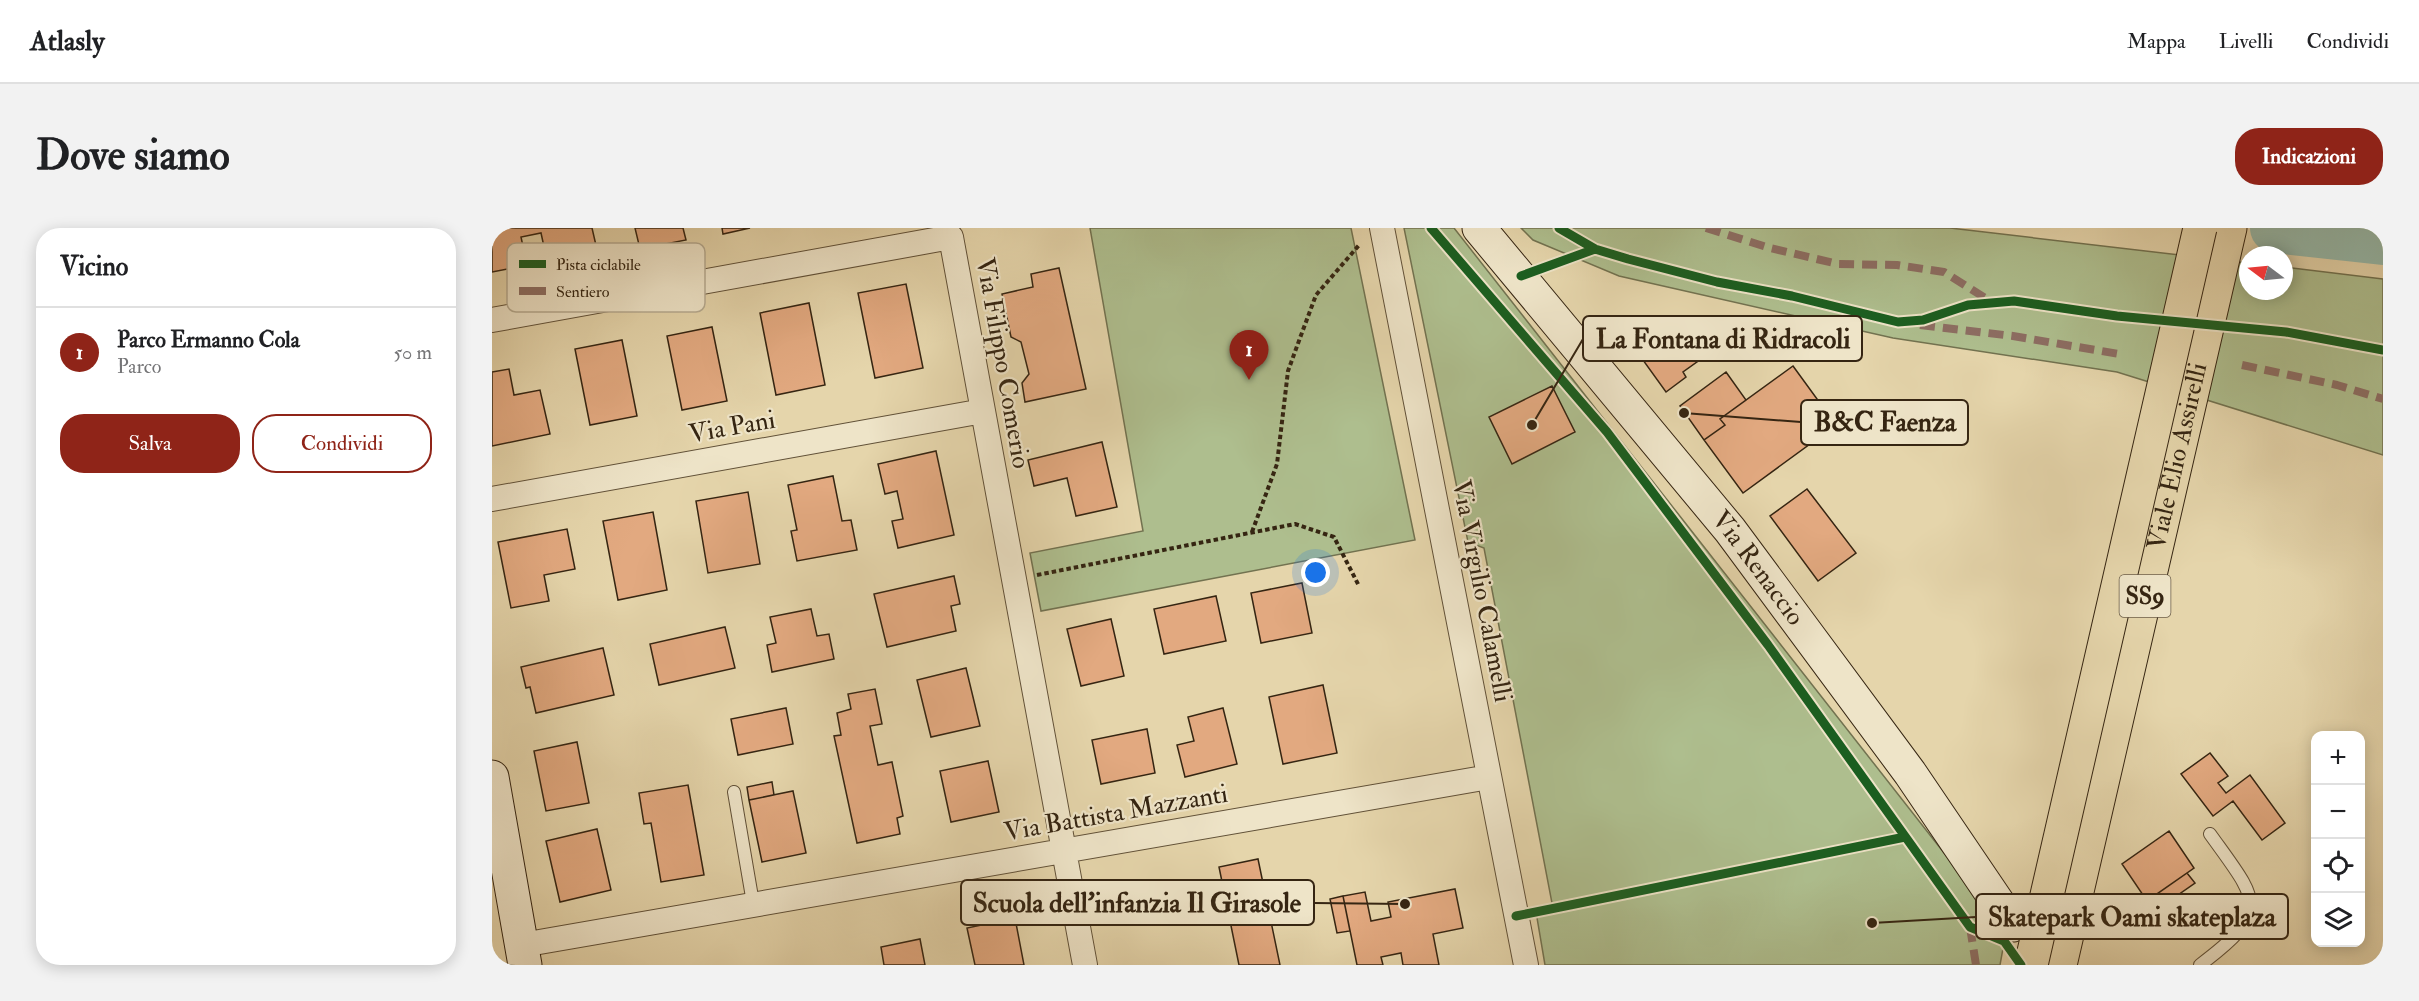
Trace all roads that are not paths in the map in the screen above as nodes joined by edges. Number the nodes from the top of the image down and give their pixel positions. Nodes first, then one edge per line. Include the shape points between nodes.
1 (1382, 228) edge
2 (1479, 228) edge
3 (2200, 228) edge
4 (2230, 228) edge
5 (705, 281) edge
6 (536, 312) edge
7 (492, 320) edge
8 (983, 411) junction
9 (492, 499) edge
10 (492, 777) edge
11 (1489, 777) junction
12 (734, 792) dead end
13 (2210, 834) dead end
14 (1064, 852) junction
15 (753, 903) junction
16 (2013, 925) dead end
17 (524, 955) edge
18 (1085, 965) edge
19 (1526, 965) edge
20 (2031, 965) edge
21 (2060, 965) edge
22 (2200, 965) edge

1 - 11 street, Via Virgilio Calamelli
2 - 16 street, Via Renaccio via 1730,530 1910,773
3 - 20 main road, Viale Elio Assirelli / SS9, bridge
4 - 21 main road, Viale Elio Assirelli / SS9
5 - 8 street, Via Filippo Comerio via 951,237
6 - 7 street, Via Filippo Comerio
8 - 9 street, Via Pani
8 - 14 street, Via Filippo Comerio
10 - 17 street
11 - 14 street, Via Battista Mazzanti
11 - 19 street, Via Virgilio Calamelli
12 - 15 lane
13 - 22 lane via 2244,882 2251,899 2248,921
14 - 15 street, Via Battista Mazzanti
14 - 18 street, Via Filippo Comerio
15 - 17 street, Via Battista Mazzanti

